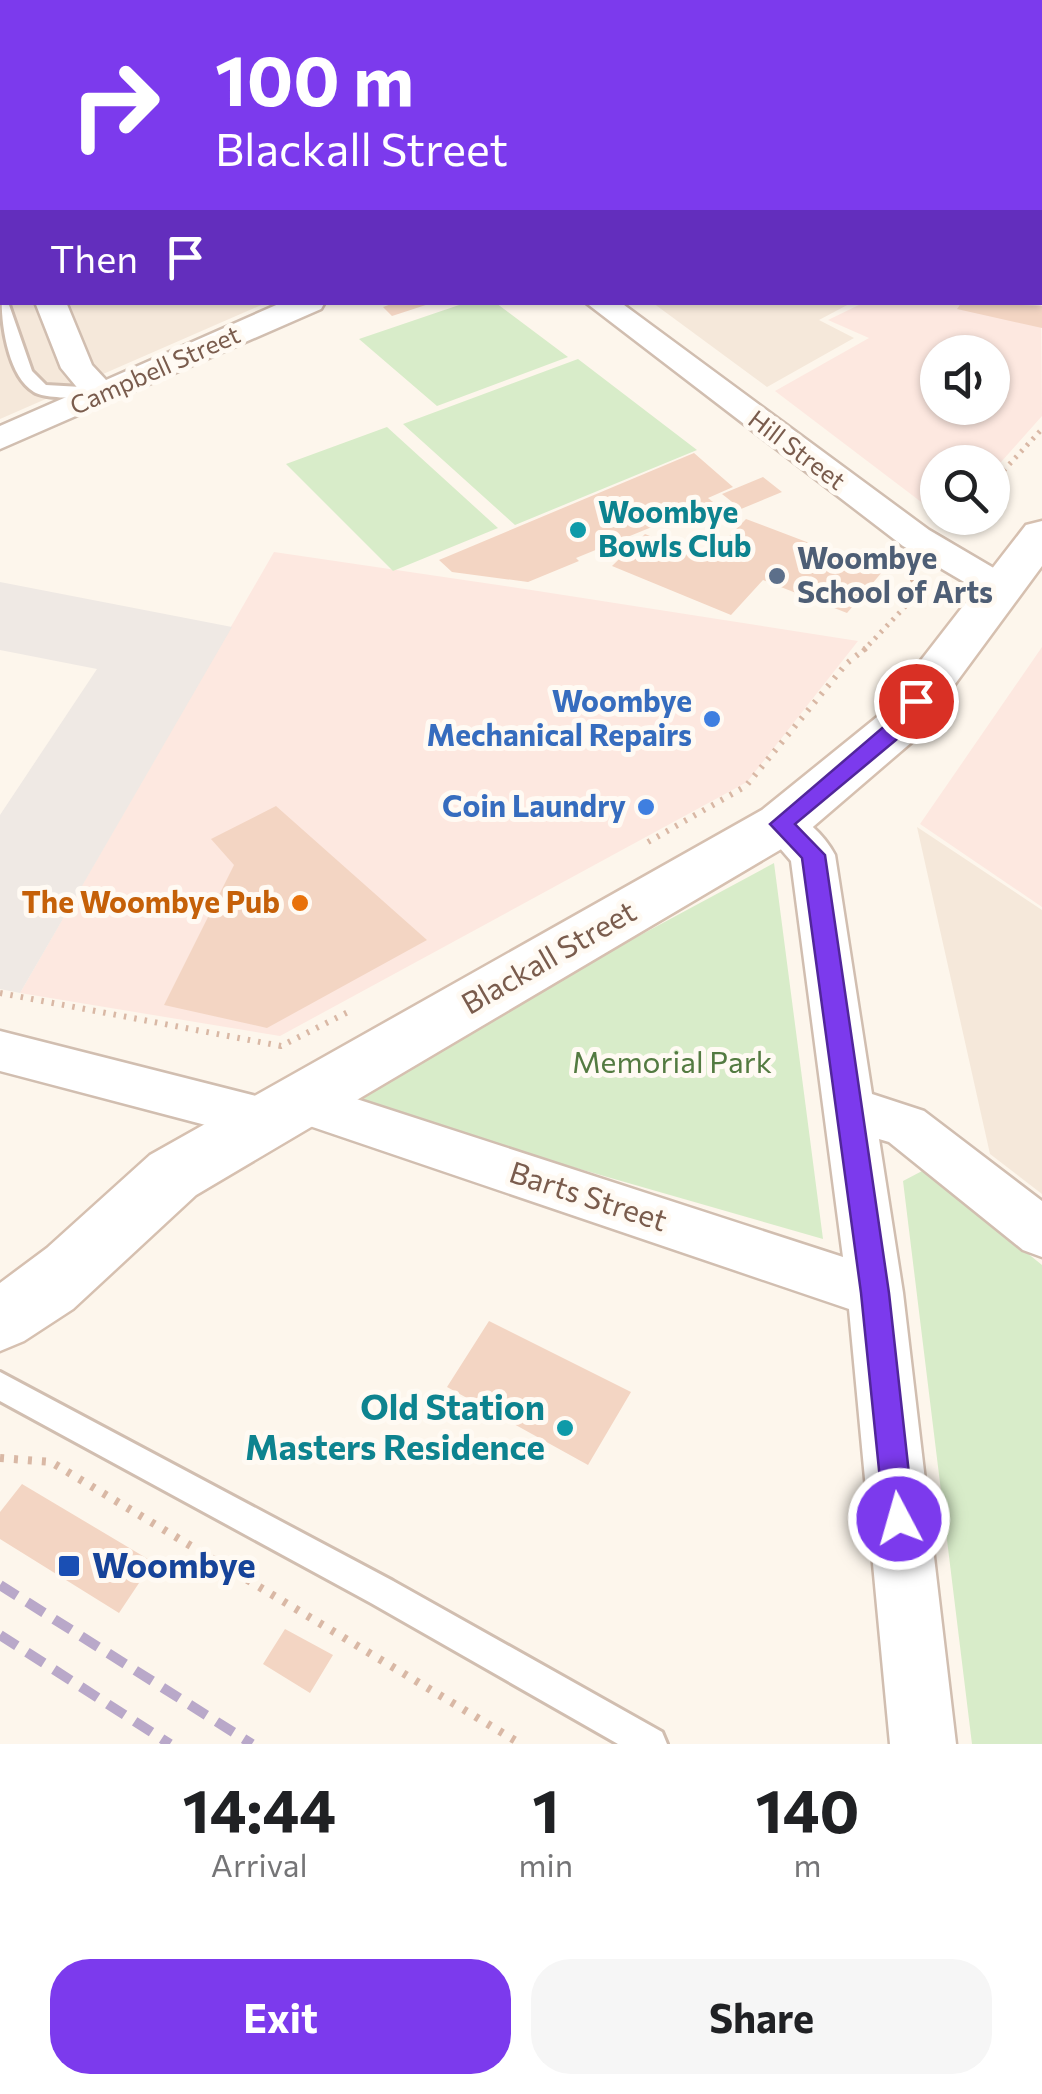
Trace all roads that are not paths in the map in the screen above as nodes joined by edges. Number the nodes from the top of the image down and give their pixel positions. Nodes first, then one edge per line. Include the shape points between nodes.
1 (1, 305) edge
2 (51, 305) edge
3 (303, 305) edge
4 (604, 305) edge
5 (99, 393) junction
6 (0, 439) edge
7 (1042, 535) edge
8 (1001, 588) junction
9 (781, 824) junction
10 (0, 1051) edge
11 (847, 1107) junction
12 (285, 1111) junction
13 (1042, 1233) edge
14 (875, 1293) junction
15 (0, 1319) edge
16 (0, 1386) edge
17 (650, 1744) edge
18 (923, 1744) edge

1 - 5 lane via 24,373 41,390
2 - 5 street via 78,368
3 - 5 street, Campbell Street
4 - 8 street, Hill Street via 916,538
5 - 6 street, Campbell Street
7 - 8 street, Blackall Street
8 - 9 street, Blackall Street via 895,730
9 - 11 street via 813,855
9 - 12 street, Blackall Street
10 - 12 street, Barts Street
11 - 13 street via 906,1126
11 - 14 street
12 - 14 street, Barts Street
12 - 15 street, Blackall Street via 173,1175 64,1280
14 - 18 street
16 - 17 lane

